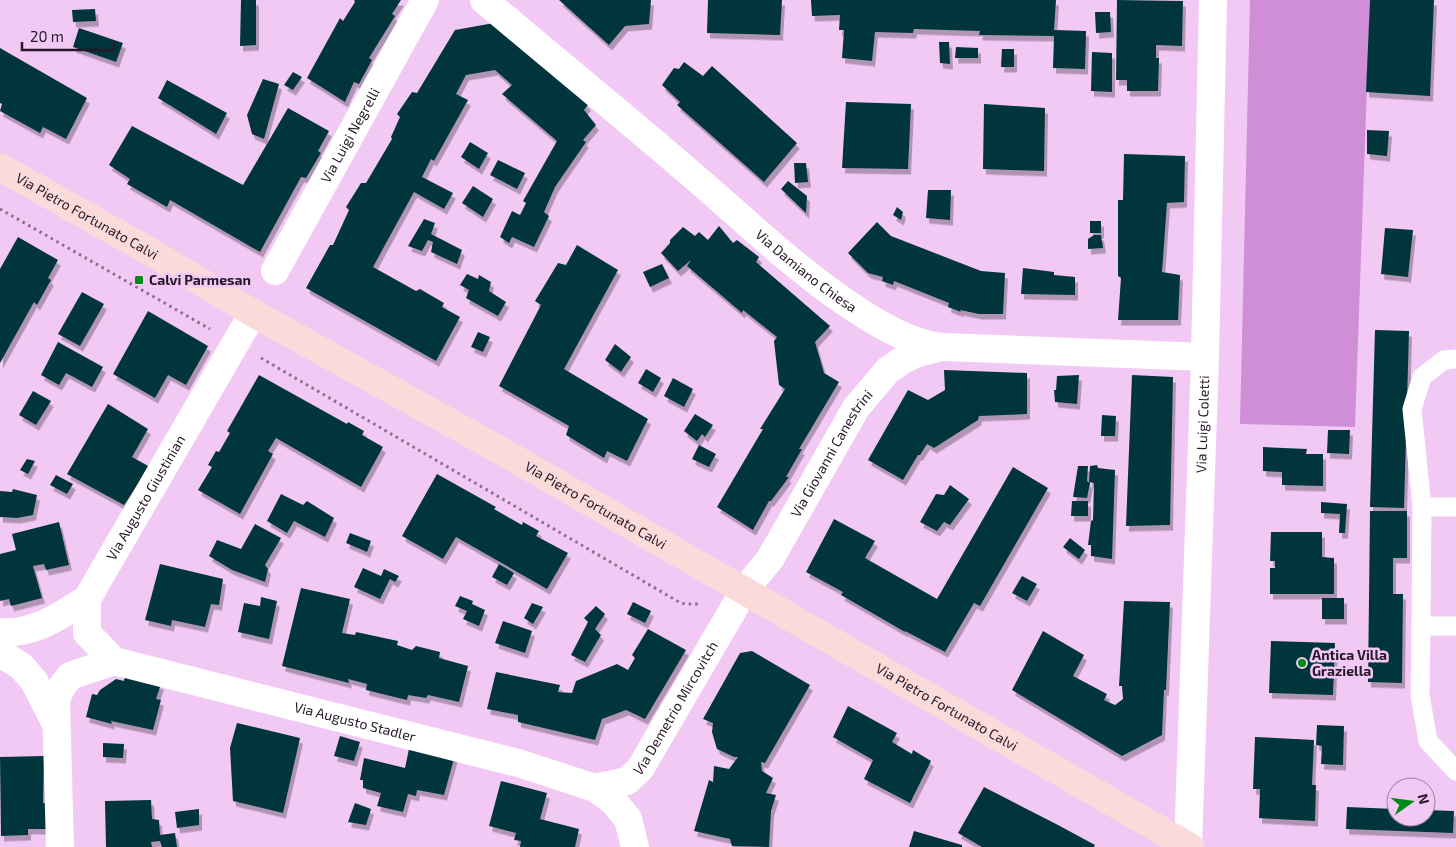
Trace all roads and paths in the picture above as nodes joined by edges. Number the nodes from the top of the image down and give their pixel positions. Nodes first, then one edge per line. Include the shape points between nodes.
1 (425, 0) edge
2 (484, 0) edge
3 (1212, 0) edge
4 (0, 167) edge
5 (0, 209) edge
6 (275, 271) dead end
7 (253, 313) junction
8 (216, 332) dead end
9 (943, 347) junction
10 (254, 354) dead end
11 (1205, 357) junction
12 (1456, 359) edge
13 (1422, 507) junction
14 (1456, 507) edge
15 (744, 590) junction
16 (86, 599) junction
17 (709, 608) dead end
18 (1421, 626) junction
19 (1456, 626) edge
20 (0, 632) edge
21 (0, 653) edge
22 (114, 661) junction
23 (57, 726) junction
24 (1456, 771) edge
25 (595, 788) junction
26 (60, 847) edge
27 (635, 847) edge
28 (1189, 847) edge

1 - 6 street, Via Luigi Negrelli
2 - 9 street, Via Damiano Chiesa via 818,284 898,334
3 - 11 street, Via Luigi Coletti
4 - 7 street, Via Pietro Fortunato Calvi
5 - 8 path
7 - 15 street, Via Pietro Fortunato Calvi
7 - 16 street, Via Augusto Giustinian
9 - 11 street, Via Damiano Chiesa
9 - 15 street, Via Giovanni Canestrini via 903,360 888,370 867,393 770,559
10 - 17 path via 679,602
11 - 28 street, Via Luigi Coletti
12 - 13 lane via 1444,360 1422,377 1412,409
13 - 14 lane
13 - 18 lane
15 - 25 street, Via Demetrio Mircovitch via 640,769 627,781
15 - 28 street, Via Pietro Fortunato Calvi
16 - 20 street, Via Augusto Giustinian via 47,623 31,629
16 - 22 street via 87,633
18 - 19 lane
18 - 24 lane via 1420,695 1428,741
21 - 23 street via 21,666 34,681
22 - 23 street via 70,676 56,700
22 - 25 street, Via Augusto Stadler via 518,764
23 - 26 street
25 - 27 street via 614,802 628,819

